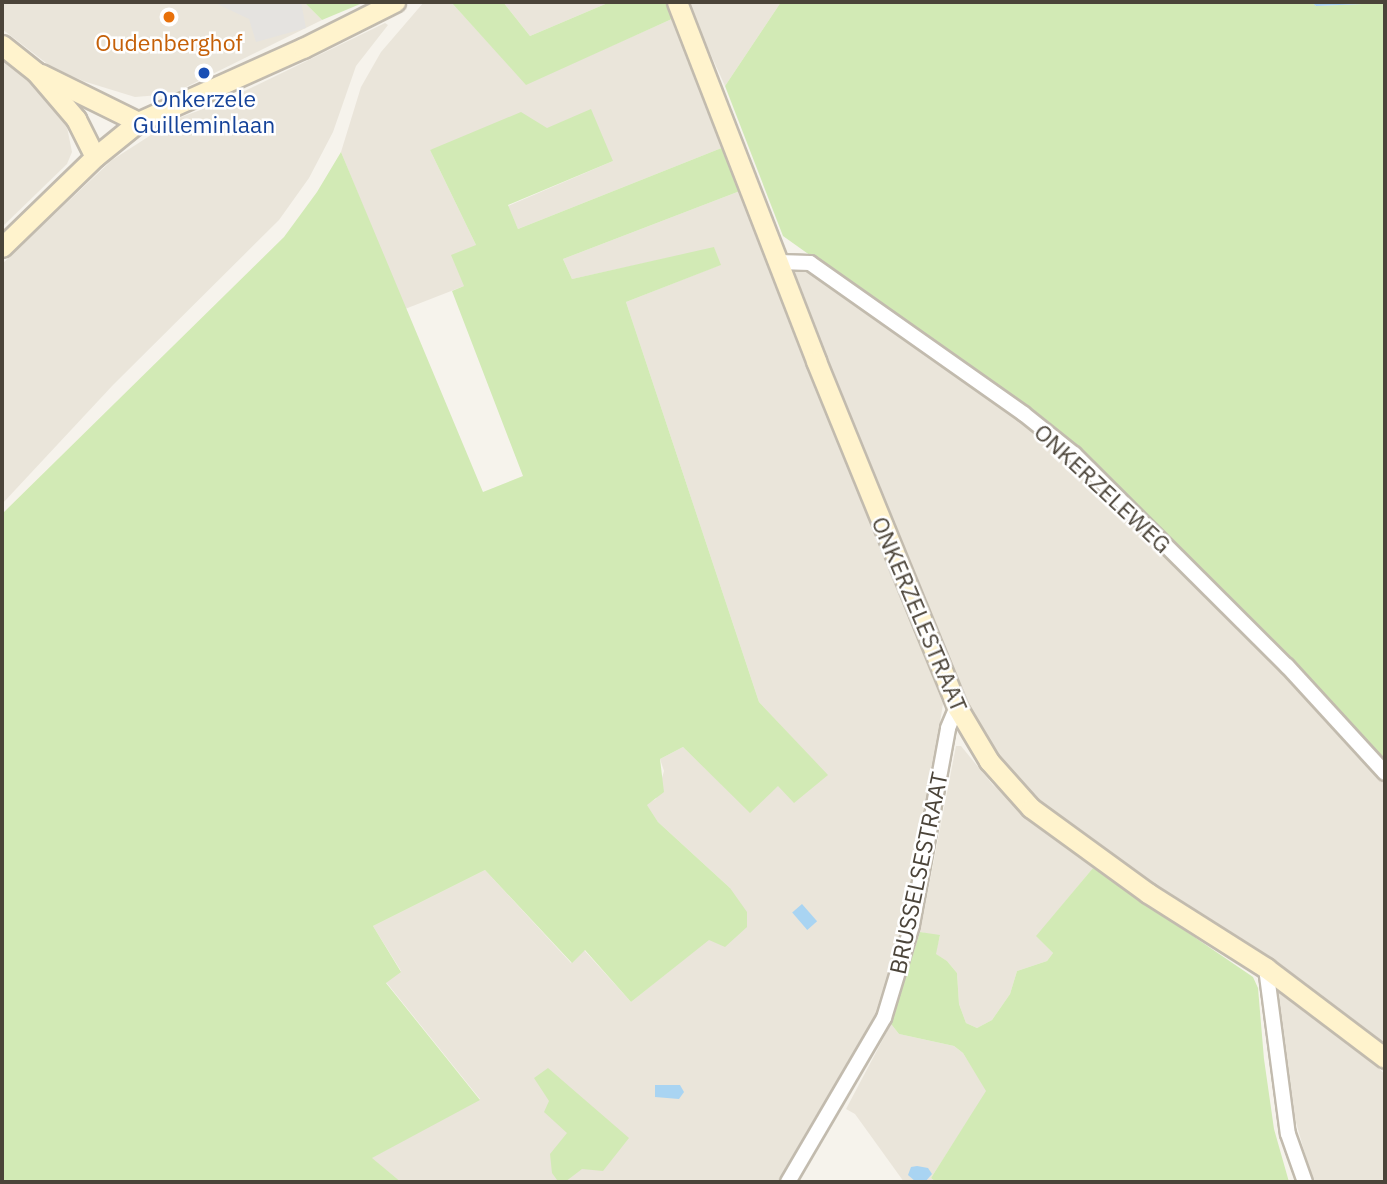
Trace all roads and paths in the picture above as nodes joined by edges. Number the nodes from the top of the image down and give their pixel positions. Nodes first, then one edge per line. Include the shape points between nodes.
1 (395, 2) edge
2 (677, 2) edge
3 (2, 44) edge
4 (37, 72) junction
5 (138, 122) junction
6 (95, 157) junction
7 (2, 247) edge
8 (779, 262) junction
9 (957, 707) junction
10 (1385, 773) edge
11 (1266, 968) junction
12 (1385, 1058) edge
13 (788, 1182) edge
14 (1305, 1182) edge

1 - 5 street
2 - 8 street, ONKERZELESTRAAT
3 - 4 street
4 - 5 street
4 - 6 street via 76,119
5 - 6 street
6 - 7 street
8 - 9 street, ONKERZELESTRAAT
8 - 10 street, ONKERZELEWEG via 810,263 1074,454 1287,666
9 - 11 street, ONKERZELESTRAAT via 989,761 1031,808 1148,893
9 - 13 street, BRUSSELSESTRAAT via 948,728 912,925 884,1018
11 - 12 street, ONKERZELESTRAAT
11 - 14 street via 1288,1134

